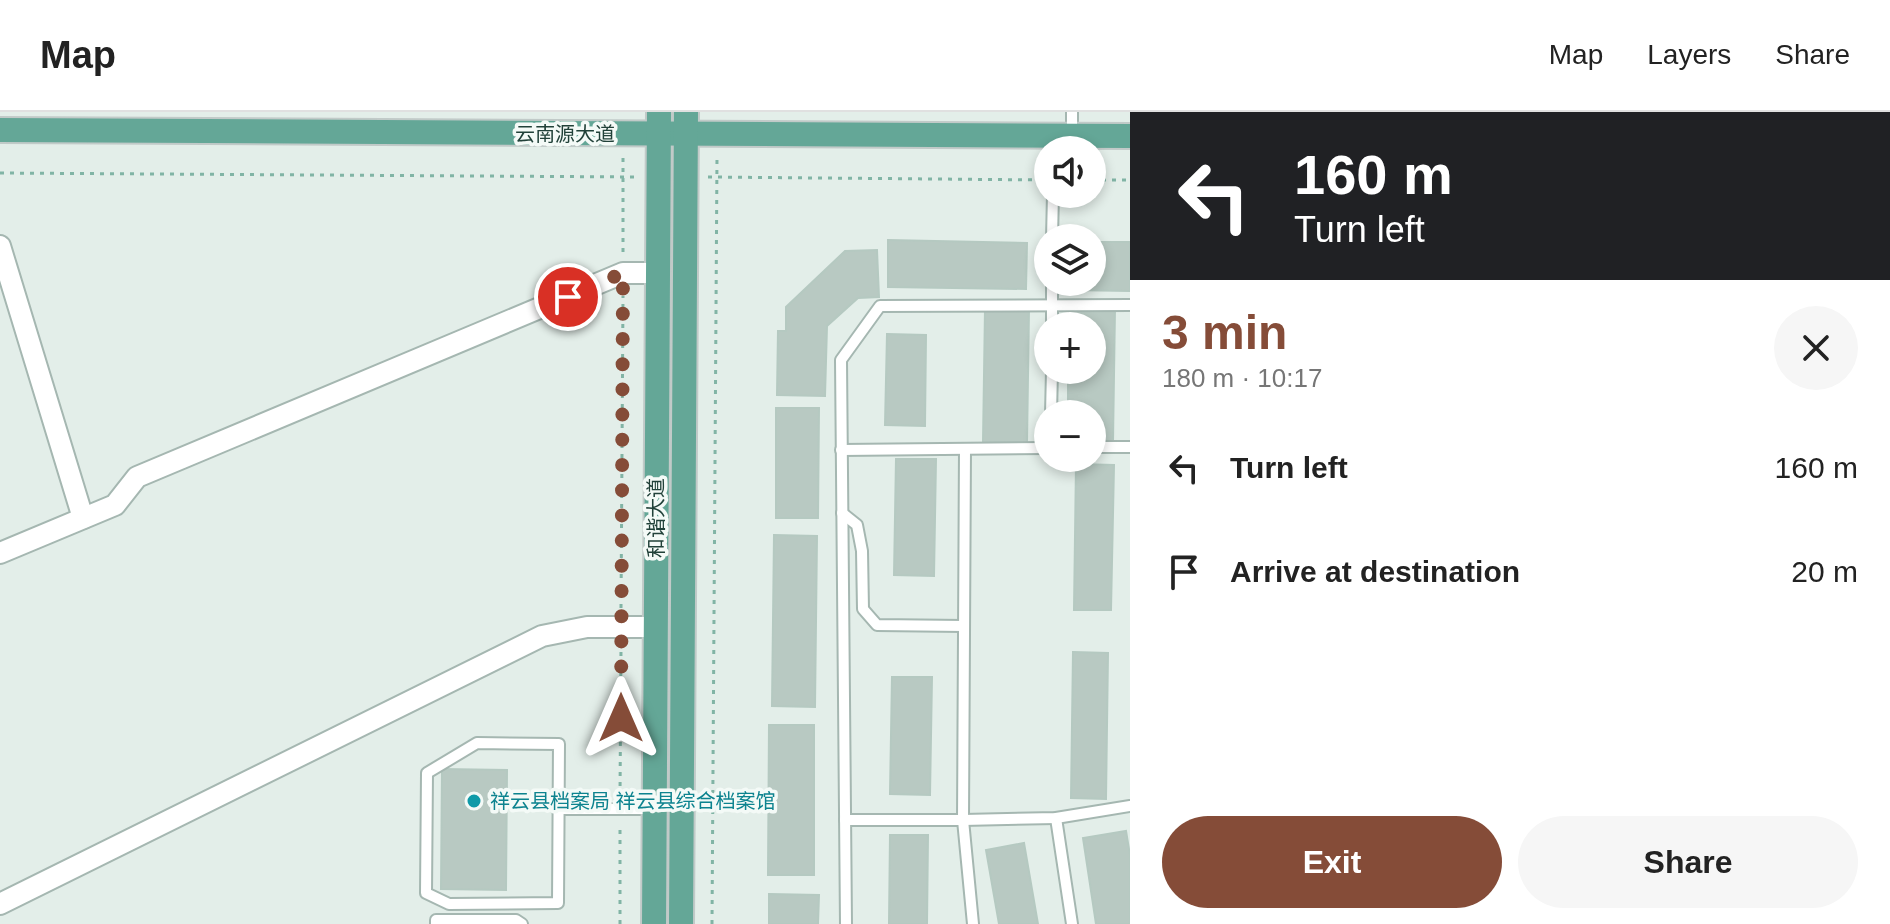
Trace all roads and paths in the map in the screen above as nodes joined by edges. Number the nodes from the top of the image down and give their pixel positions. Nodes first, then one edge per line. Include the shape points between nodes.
1 (659, 122) edge
2 (686, 122) edge
3 (0, 130) edge
4 (717, 133) junction
5 (1063, 133) edge
6 (624, 134) junction
7 (1130, 136) edge
8 (0, 173) edge
9 (623, 177) junction
10 (658, 177) junction
11 (685, 177) junction
12 (717, 177) junction
13 (1034, 180) edge
14 (1106, 180) edge
15 (1130, 180) edge
16 (0, 246) edge
17 (623, 273) junction
18 (658, 273) junction
19 (1052, 296) edge
20 (1052, 305) junction
21 (1130, 305) edge
22 (1052, 312) edge
23 (1106, 447) edge
24 (1130, 447) edge
25 (1034, 448) edge
26 (965, 449) junction
27 (841, 450) junction
28 (842, 513) junction
29 (83, 518) junction
30 (0, 553) edge
31 (964, 626) junction
32 (621, 627) junction
33 (656, 627) junction
34 (1130, 806) edge
35 (559, 809) junction
36 (620, 809) junction
37 (654, 809) junction
38 (1056, 818) junction
39 (845, 820) junction
40 (963, 820) junction
41 (0, 904) edge
42 (436, 924) edge
43 (522, 924) edge
44 (620, 924) edge
45 (654, 924) edge
46 (681, 924) edge
47 (712, 924) edge
48 (846, 924) edge
49 (973, 924) edge
50 (1072, 924) edge

1 - 2 main road, 云南源大道
1 - 6 main road, 云南源大道
1 - 10 main road, 和谐大道
2 - 4 main road, 云南源大道
2 - 11 main road, 和谐大道
3 - 6 main road, 云南源大道
4 - 5 main road, 云南源大道
4 - 12 path
5 - 7 main road, 云南源大道
6 - 9 path
8 - 9 path
9 - 10 path
9 - 17 path
10 - 18 main road, 和谐大道
11 - 12 path
11 - 46 main road, 和谐大道
12 - 13 path
12 - 47 path
14 - 15 path
16 - 29 street
17 - 18 street
17 - 29 street via 137,477 115,505
17 - 32 path
18 - 33 main road, 和谐大道
19 - 20 lane
20 - 21 lane
20 - 22 lane
20 - 27 lane via 880,306 841,360
23 - 24 lane
25 - 26 lane
26 - 27 lane
26 - 31 lane
27 - 28 lane
28 - 31 lane via 857,525 863,609 877,625
28 - 39 lane
29 - 30 street
31 - 40 lane
32 - 33 street
32 - 36 path
32 - 41 street via 542,636
33 - 37 main road, 和谐大道
34 - 38 lane
35 - 35 lane via 559,744 477,743 427,773 426,893 449,904 558,903
35 - 36 lane
36 - 37 lane
36 - 44 path
37 - 45 main road, 和谐大道
38 - 40 lane
38 - 50 lane
39 - 40 lane
39 - 48 lane
40 - 49 lane
42 - 43 lane

